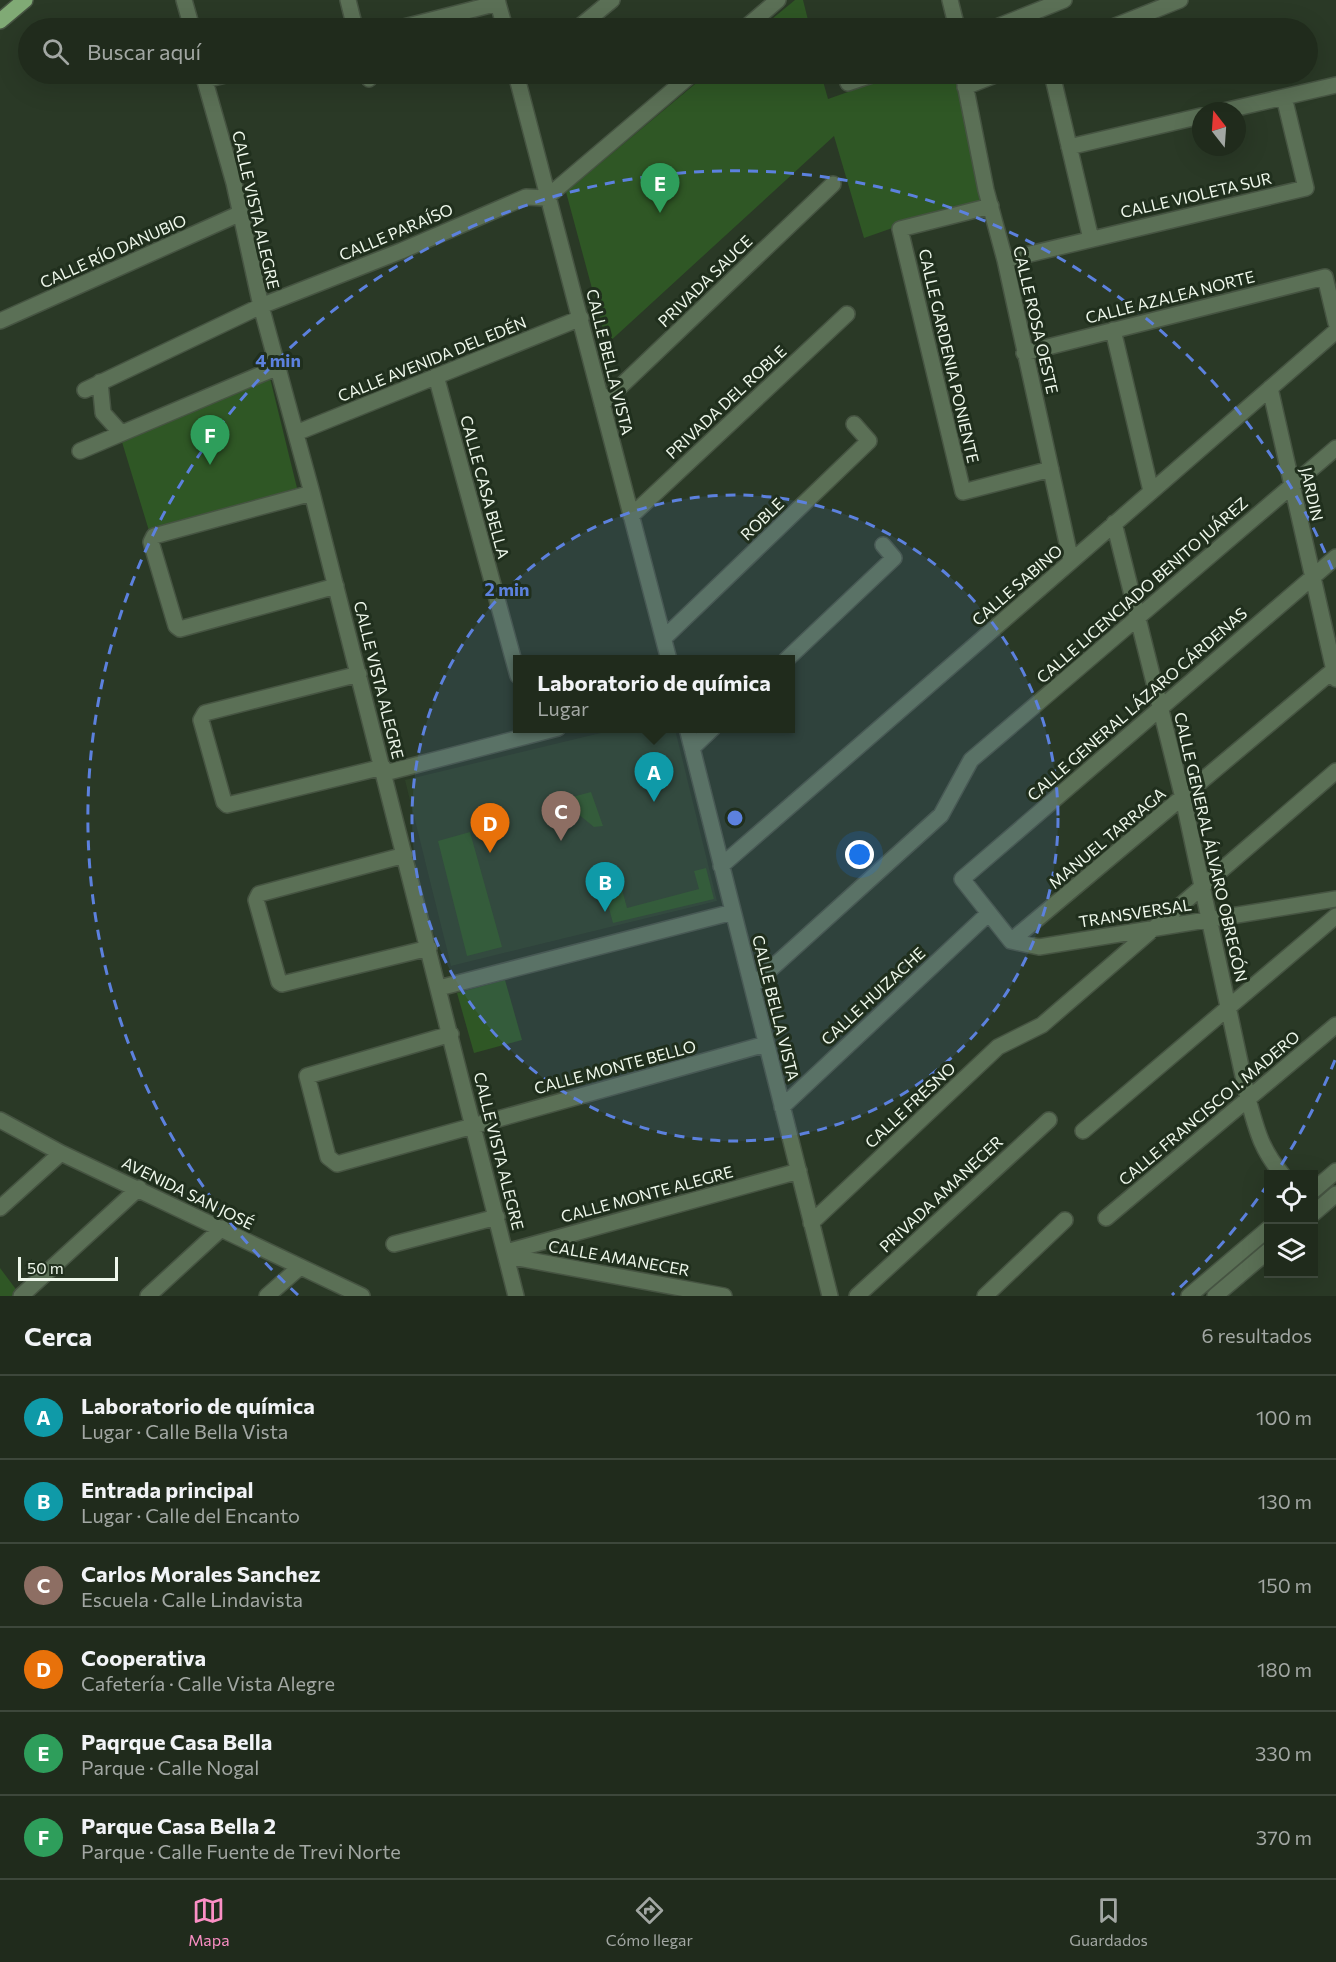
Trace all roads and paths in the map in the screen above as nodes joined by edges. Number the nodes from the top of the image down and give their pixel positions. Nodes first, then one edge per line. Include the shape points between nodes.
1 (26, 0) edge
2 (184, 0) edge
3 (348, 0) edge
4 (612, 0) edge
5 (778, 0) edge
6 (950, 0) edge
7 (1064, 0) edge
8 (1180, 0) edge
9 (498, 1) edge
10 (189, 18) edge
11 (352, 18) edge
12 (436, 18) edge
13 (502, 18) edge
14 (590, 18) edge
15 (757, 18) edge
16 (954, 18) edge
17 (1019, 18) edge
18 (1135, 18) edge
19 (0, 21) edge
20 (206, 84) edge
21 (521, 84) edge
22 (680, 84) edge
23 (965, 84) edge
24 (1054, 84) edge
25 (1336, 85) edge
26 (1284, 97) junction
27 (1246, 106) edge
28 (1192, 118) edge
29 (1069, 147) junction
30 (833, 184) dead end
31 (546, 198) junction
32 (991, 206) junction
33 (241, 213) junction
34 (1091, 238) junction
35 (1005, 260) junction
36 (261, 306) junction
37 (847, 314) dead end
38 (581, 318) junction
39 (0, 321) edge
40 (1336, 323) edge
41 (1113, 330) junction
42 (1336, 331) edge
43 (1024, 353) junction
44 (278, 367) junction
45 (436, 376) junction
46 (100, 382) junction
47 (1270, 388) junction
48 (85, 390) dead end
49 (602, 404) junction
50 (854, 424) dead end
51 (296, 433) junction
52 (121, 434) junction
53 (1336, 448) edge
54 (80, 451) dead end
55 (1051, 469) junction
56 (1291, 486) junction
57 (1151, 491) junction
58 (312, 493) junction
59 (630, 516) junction
60 (1114, 523) junction
61 (883, 545) dead end
62 (1336, 557) edge
63 (1071, 561) junction
64 (1312, 577) junction
65 (336, 586) junction
66 (1137, 617) junction
67 (664, 639) junction
68 (668, 655) edge
69 (791, 655) edge
70 (513, 658) edge
71 (1335, 672) edge
72 (359, 674) junction
73 (1160, 707) junction
74 (528, 733) edge
75 (688, 733) edge
76 (708, 733) edge
77 (692, 748) junction
78 (384, 770) junction
79 (1336, 771) edge
80 (1183, 798) junction
81 (405, 855) junction
82 (721, 866) junction
83 (1203, 887) junction
84 (1336, 899) edge
85 (733, 912) junction
86 (988, 913) junction
87 (1336, 916) edge
88 (1209, 919) junction
89 (1155, 928) junction
90 (1011, 941) junction
91 (429, 948) junction
92 (752, 986) junction
93 (440, 987) junction
94 (1230, 1007) junction
95 (1336, 1025) edge
96 (451, 1034) junction
97 (766, 1044) junction
98 (1248, 1099) junction
99 (782, 1107) junction
100 (0, 1120) edge
101 (1049, 1120) dead end
102 (474, 1124) junction
103 (1083, 1131) dead end
104 (61, 1153) junction
105 (1279, 1170) edge
106 (799, 1171) junction
107 (1336, 1171) edge
108 (1318, 1187) edge
109 (139, 1188) junction
110 (1336, 1194) edge
111 (0, 1208) edge
112 (1318, 1210) edge
113 (497, 1217) junction
114 (1106, 1218) dead end
115 (1065, 1220) dead end
116 (811, 1223) junction
117 (222, 1228) junction
118 (1264, 1233) edge
119 (394, 1244) dead end
120 (506, 1254) junction
121 (1264, 1255) edge
122 (300, 1267) junction
123 (21, 1296) edge
124 (148, 1296) edge
125 (267, 1296) edge
126 (362, 1296) edge
127 (516, 1296) edge
128 (724, 1296) edge
129 (830, 1296) edge
130 (857, 1296) edge
131 (985, 1296) edge
132 (1189, 1296) edge
133 (1215, 1296) edge

1 - 19 main road
2 - 10 street
3 - 11 street
4 - 14 street
5 - 15 street
6 - 16 street
7 - 17 street
8 - 18 street
9 - 12 street
9 - 13 street
20 - 33 street, CALLE VISTA ALEGRE
21 - 31 street, CALLE BELLA VISTA
22 - 31 street
23 - 32 street, CALLE ROSA OESTE
24 - 29 street
25 - 26 street
26 - 27 street
26 - 34 street, CALLE VIOLETA SUR via 1306,188
28 - 29 street
29 - 34 street
30 - 49 street, PRIVADA SAUCE
31 - 36 street, CALLE PARAÍSO via 526,197
31 - 38 street, CALLE BELLA VISTA
32 - 35 street, CALLE ROSA OESTE
32 - 55 street, CALLE GARDENIA PONIENTE via 900,229 963,492
33 - 36 street, CALLE VISTA ALEGRE
33 - 39 street, CALLE RÍO DANUBIO
34 - 35 street, CALLE VIOLETA SUR
35 - 43 street, CALLE ROSA OESTE
36 - 44 street, CALLE VISTA ALEGRE
36 - 46 street, CALLE PARAÍSO
37 - 59 street, PRIVADA DEL ROBLE
38 - 45 street, CALLE AVENIDA DEL EDÉN
38 - 49 street, CALLE BELLA VISTA
40 - 41 street, CALLE AZALEA NORTE via 1325,277
41 - 43 street, CALLE AZALEA NORTE
41 - 57 street
42 - 47 street, CALLE SABINO
43 - 55 street, CALLE ROSA OESTE
44 - 51 street, CALLE VISTA ALEGRE
44 - 52 street
45 - 51 street, CALLE AVENIDA DEL EDÉN
45 - 70 street, CALLE CASA BELLA
46 - 48 street, CALLE PARAÍSO
46 - 52 street via 103,413
47 - 56 street, JARDIN
47 - 57 street, CALLE SABINO
49 - 59 street, CALLE BELLA VISTA
50 - 67 street, ROBLE via 869,441
51 - 58 street, CALLE VISTA ALEGRE
52 - 54 street
53 - 56 street, CALLE LICENCIADO BENITO JUÁREZ
55 - 63 street, CALLE ROSA OESTE
56 - 64 street, JARDIN
56 - 66 street, CALLE LICENCIADO BENITO JUÁREZ
57 - 60 street, CALLE SABINO
58 - 65 street, CALLE VISTA ALEGRE
58 - 65 street via 152,538 180,629
59 - 67 street, CALLE BELLA VISTA
60 - 63 street, CALLE SABINO
60 - 66 street, CALLE GENERAL ÁLVARO OBREGÓN
61 - 69 street via 894,558
62 - 64 street, CALLE GENERAL LÁZARO CÁRDENAS
63 - 82 street, CALLE SABINO
64 - 71 street, JARDIN
64 - 73 street, CALLE GENERAL LÁZARO CÁRDENAS
65 - 72 street, CALLE VISTA ALEGRE
66 - 73 street, CALLE GENERAL ÁLVARO OBREGÓN
66 - 92 street, CALLE LICENCIADO BENITO JUÁREZ via 971,760 941,815
67 - 68 street, CALLE BELLA VISTA
71 - 80 street, MANUEL TARRAGA
72 - 78 street, CALLE VISTA ALEGRE
72 - 78 street via 202,716 224,802 227,805
73 - 80 street, CALLE GENERAL ÁLVARO OBREGÓN
73 - 86 street, CALLE GENERAL LÁZARO CÁRDENAS via 962,879
74 - 78 street
75 - 77 street, CALLE BELLA VISTA
76 - 77 street
77 - 82 street, CALLE BELLA VISTA
78 - 81 street, CALLE VISTA ALEGRE
79 - 83 street, CALLE FRESNO
80 - 83 street, CALLE GENERAL ÁLVARO OBREGÓN
80 - 90 street, MANUEL TARRAGA
81 - 91 street, CALLE VISTA ALEGRE
81 - 91 street via 256,897 282,984
82 - 85 street, CALLE BELLA VISTA
83 - 88 street, CALLE GENERAL ÁLVARO OBREGÓN
83 - 89 street, CALLE FRESNO
84 - 88 street, TRANSVERSAL
85 - 92 street, CALLE BELLA VISTA
85 - 93 street
86 - 90 street
86 - 99 street, CALLE HUIZACHE
87 - 94 street
88 - 89 street, TRANSVERSAL
88 - 94 street, CALLE GENERAL ÁLVARO OBREGÓN
89 - 90 street, TRANSVERSAL via 1039,946
89 - 116 street, CALLE FRESNO via 1042,1025 998,1047
91 - 93 street, CALLE VISTA ALEGRE
92 - 97 street, CALLE BELLA VISTA
93 - 96 street, CALLE VISTA ALEGRE
94 - 98 street, CALLE GENERAL ÁLVARO OBREGÓN
94 - 103 street
95 - 98 street, CALLE FRANCISCO I. MADERO
96 - 102 street, CALLE VISTA ALEGRE
96 - 102 street, CALLE MONTE BELLO via 307,1076 325,1146 332,1162 337,1164
97 - 99 street, CALLE BELLA VISTA
97 - 102 street, CALLE MONTE BELLO
98 - 105 street, CALLE GENERAL ÁLVARO OBREGÓN via 1260,1143
98 - 114 street, CALLE FRANCISCO I. MADERO
99 - 106 street, CALLE BELLA VISTA
100 - 104 street, AVENIDA SAN JOSÉ
101 - 130 street, PRIVADA AMANECER
102 - 113 street, CALLE VISTA ALEGRE
104 - 109 street, AVENIDA SAN JOSÉ
104 - 111 street
106 - 116 street, CALLE BELLA VISTA
106 - 120 street, CALLE MONTE ALEGRE
107 - 108 street
109 - 117 street, AVENIDA SAN JOSÉ
109 - 123 street
110 - 112 street
113 - 119 street
113 - 120 street, CALLE VISTA ALEGRE
115 - 131 street
116 - 129 street, CALLE BELLA VISTA
117 - 122 street, AVENIDA SAN JOSÉ
117 - 124 street
118 - 132 street
120 - 127 street, CALLE VISTA ALEGRE
120 - 128 street, CALLE AMANECER
121 - 133 street
122 - 125 street
122 - 126 street, AVENIDA SAN JOSÉ

